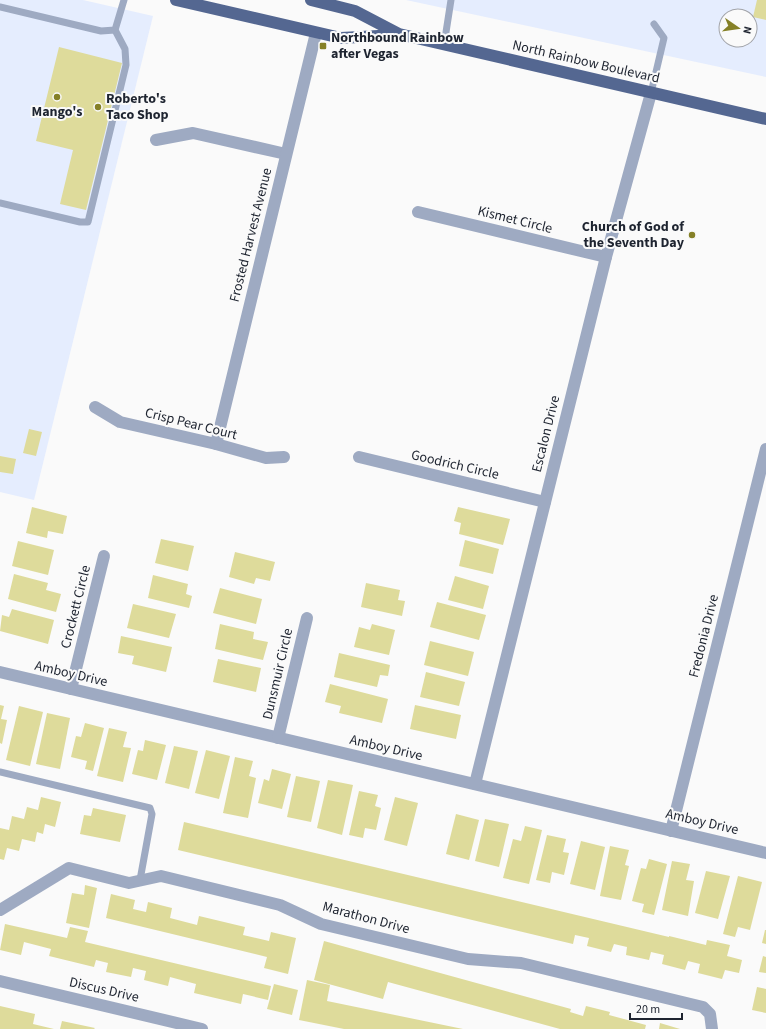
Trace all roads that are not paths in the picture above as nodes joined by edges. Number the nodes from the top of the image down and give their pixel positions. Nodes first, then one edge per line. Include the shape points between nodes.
1 (124, 0) edge
2 (176, 0) edge
3 (311, 0) edge
4 (451, 0) edge
5 (0, 7) edge
6 (654, 24) dead end
7 (115, 30) junction
8 (316, 33) junction
9 (399, 34) junction
10 (444, 45) junction
11 (650, 93) junction
12 (766, 119) edge
13 (156, 140) dead end
14 (286, 154) junction
15 (0, 203) edge
16 (418, 212) dead end
17 (606, 257) junction
18 (94, 407) dead end
19 (216, 444) junction
20 (766, 449) edge
21 (284, 457) dead end
22 (358, 457) dead end
23 (545, 502) junction
24 (104, 556) dead end
25 (307, 618) dead end
26 (0, 672) edge
27 (71, 689) junction
28 (278, 738) junction
29 (0, 772) edge
30 (475, 784) junction
31 (671, 830) junction
32 (766, 853) edge
33 (140, 880) junction
34 (0, 910) edge
35 (0, 981) edge
36 (202, 1029) edge
37 (712, 1029) edge

1 - 7 lane
2 - 8 main road, North Rainbow Boulevard
3 - 9 main road, North Rainbow Boulevard via 355,12
4 - 10 lane
5 - 7 lane via 101,31
6 - 11 lane via 664,38
7 - 15 lane via 125,49 126,65 88,222
8 - 9 main road, North Rainbow Boulevard via 341,38
8 - 14 street, Frosted Harvest Avenue
9 - 10 main road, North Rainbow Boulevard
10 - 11 main road, North Rainbow Boulevard
11 - 12 main road, North Rainbow Boulevard
11 - 17 street, Escalon Drive
13 - 14 street via 193,134
14 - 19 street, Frosted Harvest Avenue
16 - 17 street, Kismet Circle
17 - 23 street, Escalon Drive
18 - 19 street, Crisp Pear Court via 120,422
19 - 21 street, Crisp Pear Court via 266,458
20 - 31 street, Fredonia Drive
22 - 23 street, Goodrich Circle
23 - 30 street, Escalon Drive
24 - 27 street, Crockett Circle
25 - 28 street, Dunsmuir Circle
26 - 27 street, Amboy Drive
27 - 28 street, Amboy Drive
28 - 30 street, Amboy Drive
29 - 33 lane via 150,808 152,814
30 - 31 street, Amboy Drive
31 - 32 street, Amboy Drive
33 - 34 street, Marathon Drive via 128,883 69,868
33 - 37 street, Marathon Drive via 161,876 280,905 321,924 468,959 521,963 703,1007 710,1014
35 - 36 street, Discus Drive

